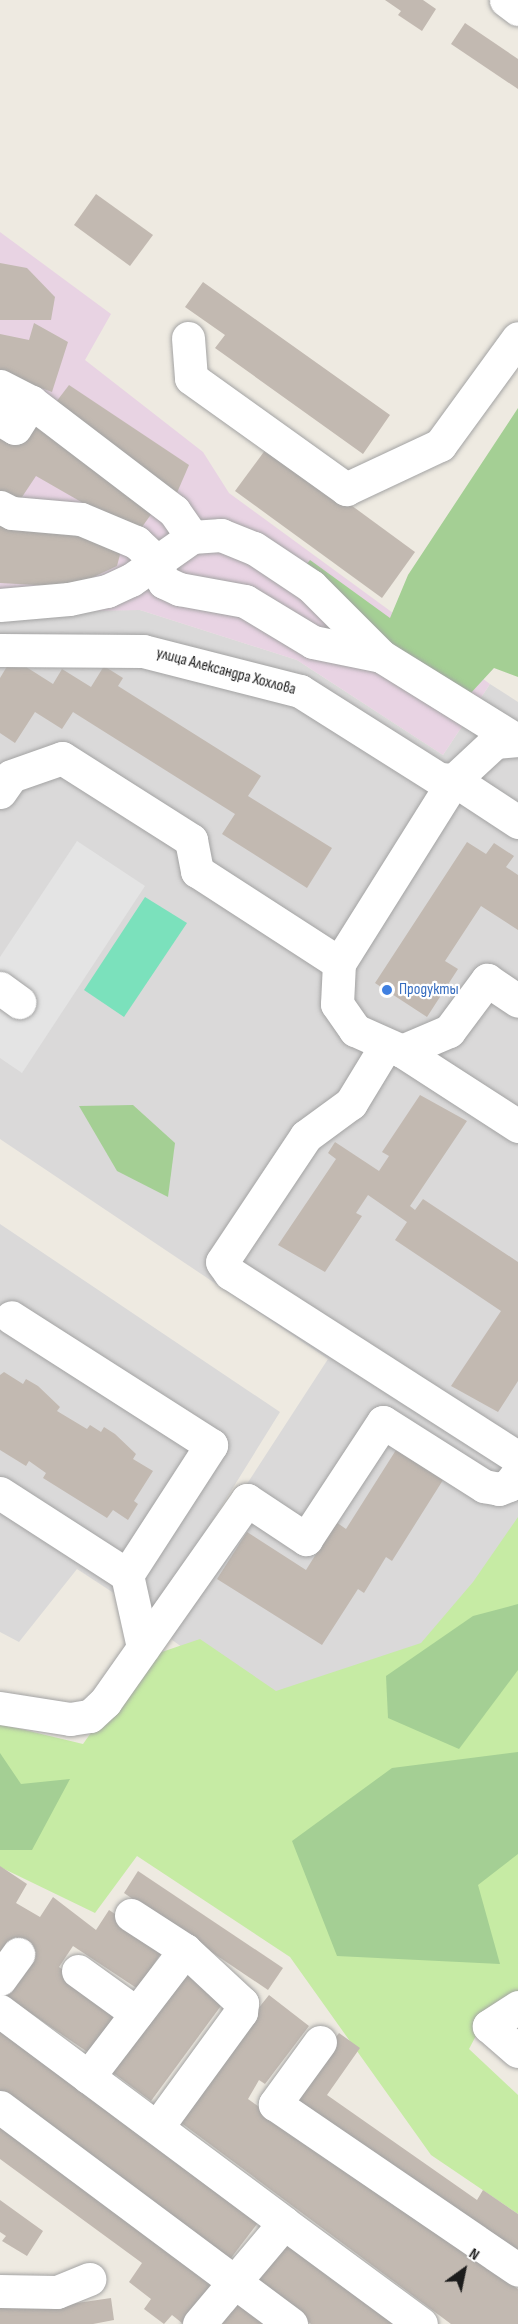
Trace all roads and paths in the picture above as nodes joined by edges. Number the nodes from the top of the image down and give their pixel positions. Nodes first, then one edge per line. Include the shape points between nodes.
1 (506, 0) edge
2 (518, 9) edge
3 (188, 338) dead end
4 (518, 338) edge
5 (0, 386) edge
6 (31, 402) junction
7 (0, 419) edge
8 (0, 507) edge
9 (192, 537) junction
10 (154, 560) junction
11 (0, 605) edge
12 (0, 650) edge
13 (381, 656) junction
14 (515, 739) edge
15 (454, 780) junction
16 (0, 792) edge
17 (518, 822) edge
18 (339, 963) junction
19 (518, 1001) edge
20 (393, 1049) junction
21 (518, 1126) edge
22 (11, 1317) dead end
23 (518, 1458) edge
24 (518, 1473) edge
25 (0, 1493) edge
26 (127, 1575) junction
27 (143, 1647) junction
28 (0, 1708) edge
29 (130, 1915) dead end
30 (185, 1950) junction
31 (78, 1971) dead end
32 (518, 2007) edge
33 (0, 2011) edge
34 (136, 2013) junction
35 (320, 2042) dead end
36 (518, 2051) edge
37 (88, 2077) junction
38 (0, 2107) edge
39 (157, 2127) junction
40 (284, 2223) junction
41 (518, 2270) edge
42 (90, 2279) dead end
43 (237, 2284) junction
44 (0, 2291) edge
45 (199, 2324) edge
46 (291, 2324) edge
47 (421, 2324) edge

1 - 2 street
3 - 4 street via 191,378 346,489 440,445
5 - 6 street
6 - 7 street via 15,428
6 - 9 street via 174,511
8 - 10 street via 12,513 81,519 136,542
9 - 10 street
9 - 13 street via 221,535 254,548 311,586
10 - 11 street via 131,580 106,591 69,599
10 - 13 street via 164,582 179,589 245,601 313,642
12 - 15 street, улица Александра Хохлова via 143,651 300,691 425,772
13 - 14 street
14 - 15 street via 495,742
15 - 17 street, улица Александра Хохлова
15 - 18 street
16 - 18 street via 11,776 62,758 191,840 197,871
18 - 20 street via 337,1004 355,1030
19 - 20 street via 487,980 449,1031
20 - 21 street
20 - 23 street via 351,1103 306,1136 222,1262 230,1274
22 - 26 street via 211,1445
24 - 27 street via 509,1485 499,1489 484,1486 383,1422 306,1539 247,1500
25 - 26 street
26 - 27 street
27 - 28 street via 105,1702 90,1716 69,1719
29 - 30 street
30 - 34 street
30 - 39 street via 242,2003 241,2012
31 - 34 street
32 - 36 street via 489,2026
33 - 37 street
34 - 37 street
35 - 41 street via 274,2104
37 - 39 street
38 - 43 street
39 - 40 street
40 - 43 street
40 - 47 street
42 - 44 street via 57,2292
43 - 45 street
43 - 46 street

